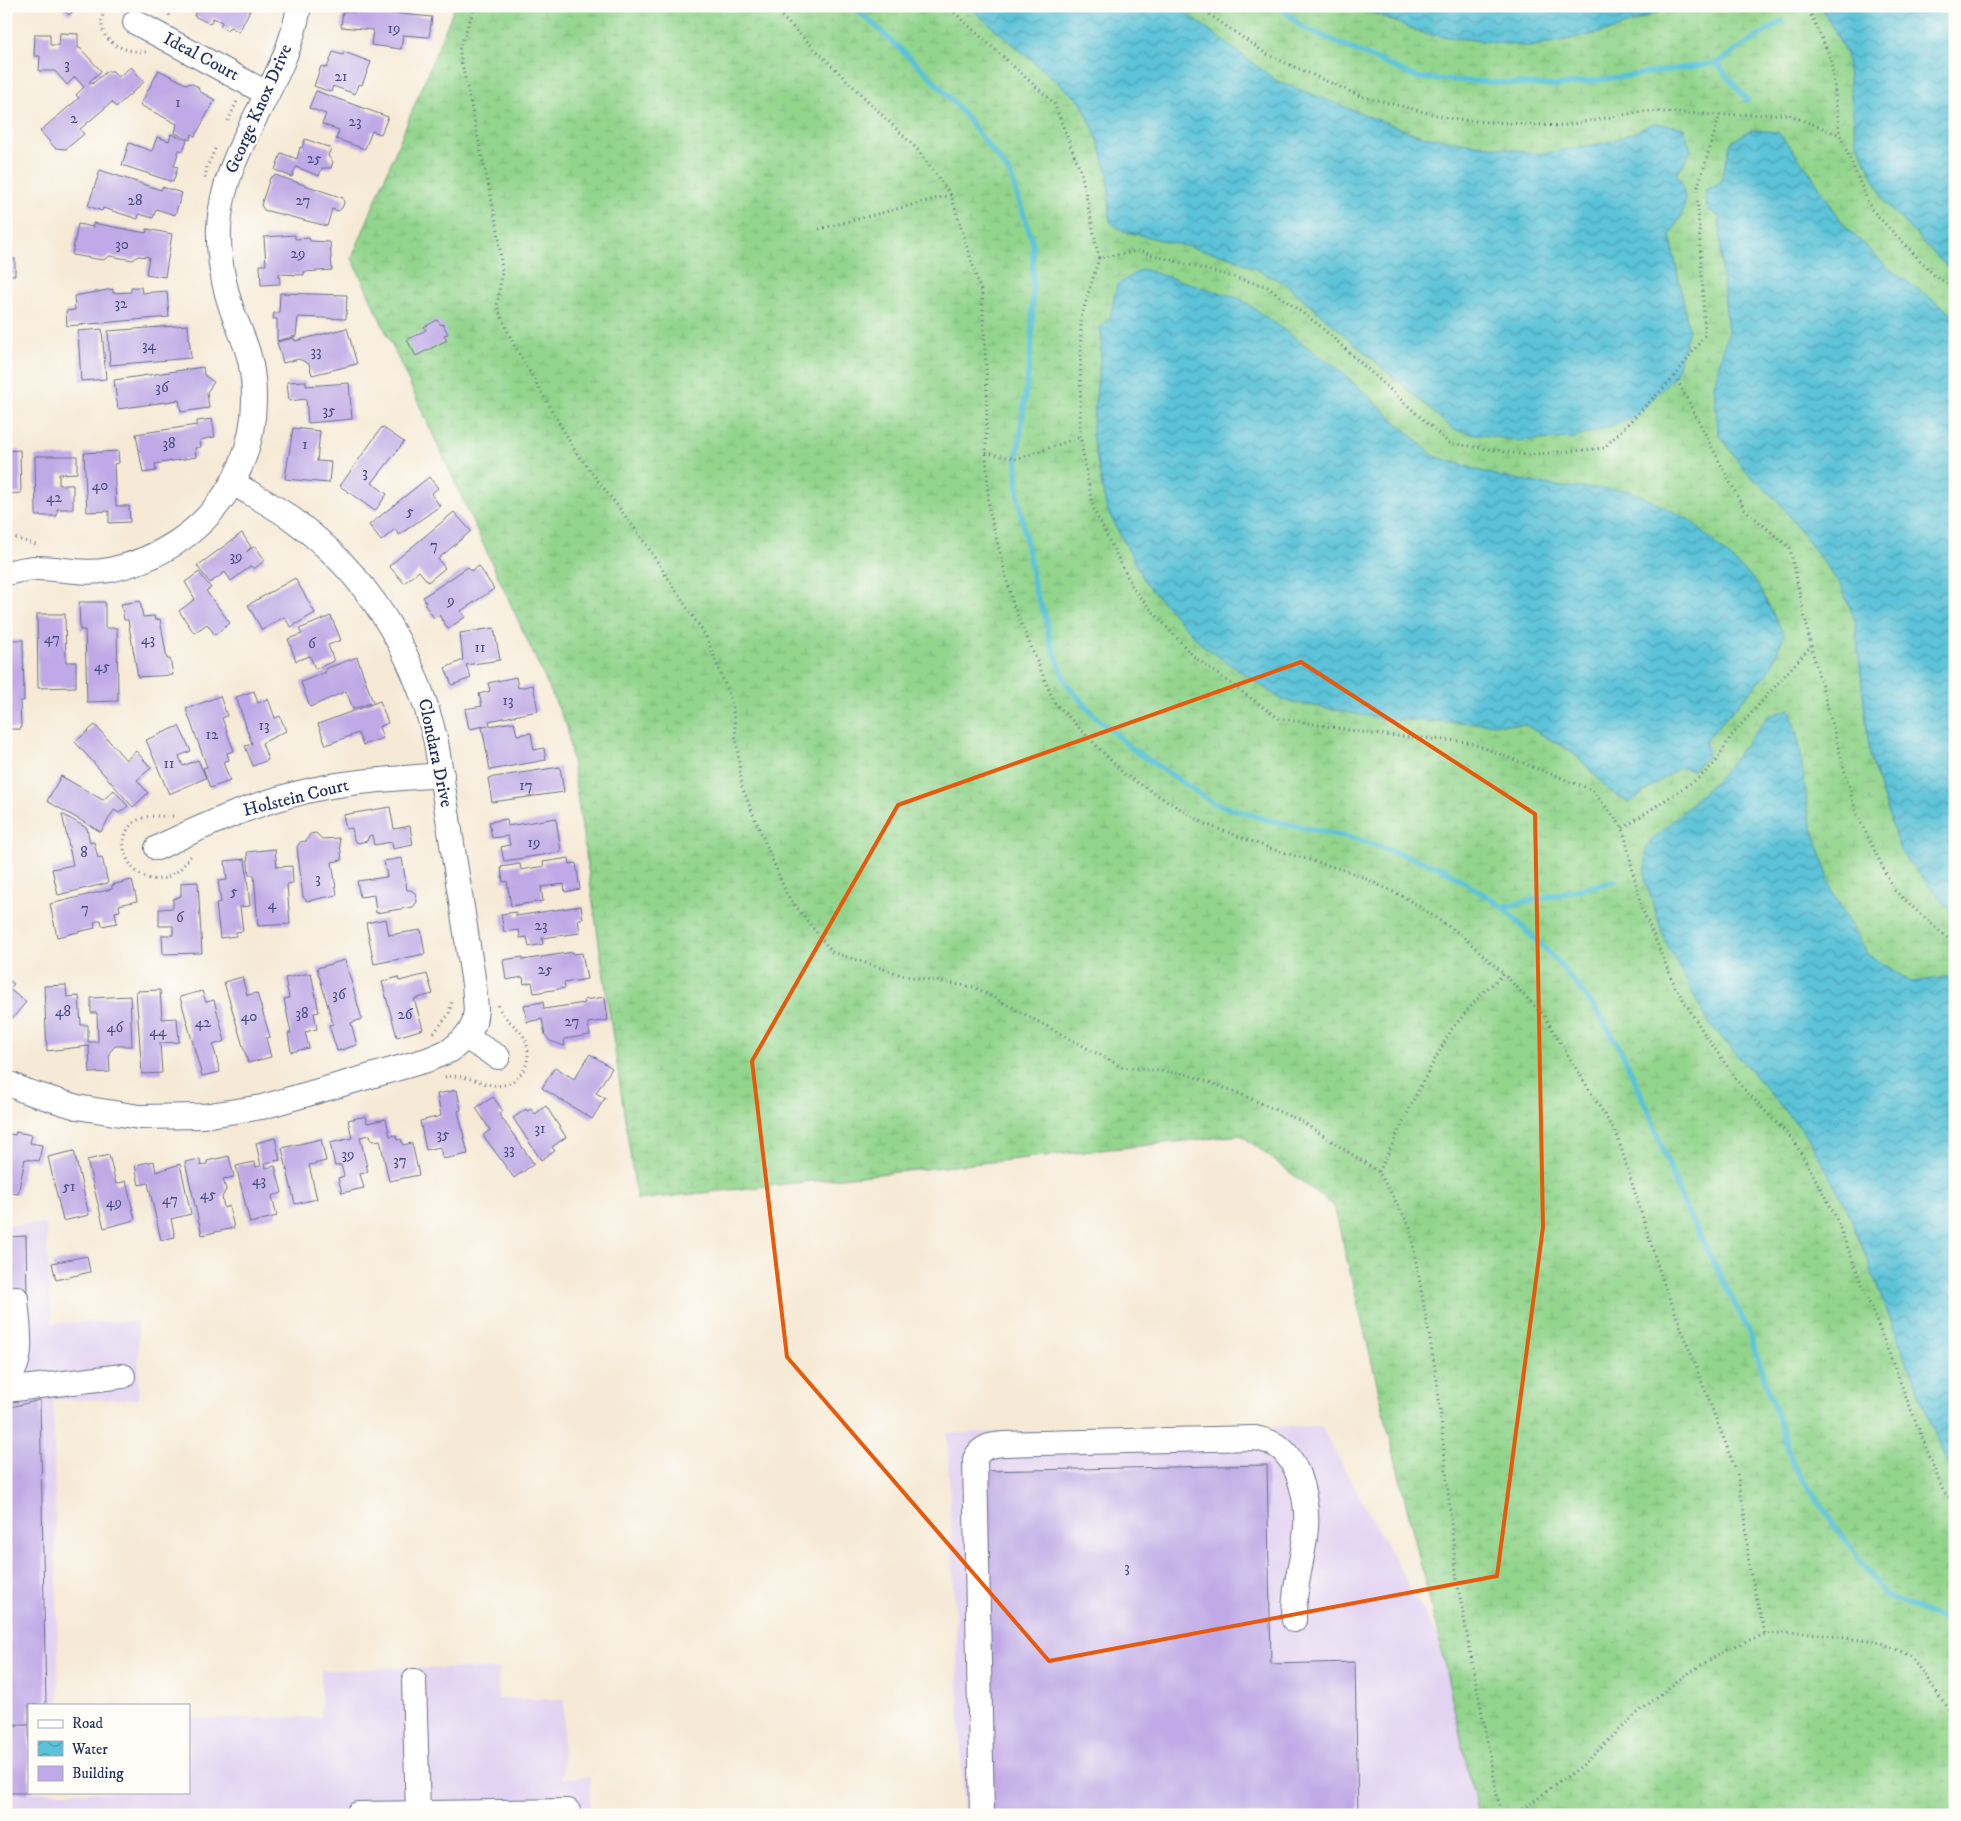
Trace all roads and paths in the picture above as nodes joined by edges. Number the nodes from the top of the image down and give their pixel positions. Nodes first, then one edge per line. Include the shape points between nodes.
1 (299, 6) edge
2 (475, 6) edge
3 (771, 6) edge
4 (947, 6) edge
5 (1197, 6) edge
6 (1807, 6) edge
7 (135, 22) dead end
8 (241, 93) dead end
9 (266, 93) junction
10 (1720, 115) junction
11 (225, 126) dead end
12 (1840, 135) junction
13 (218, 142) dead end
14 (204, 183) dead end
15 (951, 195) junction
16 (819, 229) dead end
17 (1100, 258) junction
18 (1955, 289) edge
19 (1675, 376) junction
20 (1080, 436) junction
21 (986, 453) junction
22 (233, 483) junction
23 (6, 536) edge
24 (48, 547) dead end
25 (6, 554) edge
26 (35, 568) junction
27 (6, 574) edge
28 (1812, 646) junction
29 (442, 775) junction
30 (1623, 828) junction
31 (158, 848) dead end
32 (1955, 944) edge
33 (1504, 974) junction
34 (453, 996) dead end
35 (497, 999) dead end
36 (429, 1036) dead end
37 (466, 1037) junction
38 (498, 1056) dead end
39 (437, 1079) dead end
40 (6, 1082) edge
41 (1379, 1172) junction
42 (16, 1298) dead end
43 (123, 1376) dead end
44 (6, 1380) edge
45 (6, 1390) edge
46 (1955, 1502) edge
47 (1294, 1620) dead end
48 (1765, 1634) junction
49 (414, 1681) dead end
50 (1955, 1718) edge
51 (568, 1811) dead end
52 (418, 1813) junction
53 (358, 1814) edge
54 (467, 1814) edge
55 (536, 1814) edge
56 (982, 1815) edge
57 (1501, 1815) edge
58 (1514, 1815) edge

1 - 9 street, George Knox Drive via 290,42
2 - 41 path via 459,50 498,230 502,271 498,307 514,345 576,452 639,534 707,638 732,703 742,787 787,896 832,952 905,976 974,987 1122,1067 1186,1074 1232,1090 1301,1121
3 - 15 path via 917,149
4 - 17 path via 1054,103 1081,172
5 - 10 path via 1268,55 1360,96 1457,120 1560,126 1646,111
6 - 12 path via 1832,59
7 - 9 street, Ideal Court
8 - 11 path
9 - 22 street, George Knox Drive via 228,176 219,227 225,287 250,359 254,399 248,446
10 - 12 path via 1787,114
10 - 19 path via 1696,190 1705,335
12 - 18 path via 1871,209 1934,275
13 - 14 path via 207,166
15 - 16 path
15 - 21 path via 982,295 987,386
17 - 19 path via 1138,251 1266,286 1320,326 1449,443 1527,455 1604,448
17 - 20 path via 1081,318
19 - 28 path via 1744,509 1790,548
20 - 21 path via 1017,458
20 - 30 path via 1093,508 1135,592 1193,656 1278,718 1373,734 1469,742 1592,790
21 - 33 path via 989,509 1013,604 1054,702 1125,776 1205,824 1272,849 1354,873 1406,898 1460,934
22 - 26 street, George Knox Drive via 210,515 194,530 152,556 107,570 86,572
22 - 29 street, Clondara Drive via 310,533 349,571 383,614 410,661 420,686 431,719
23 - 24 path
25 - 26 street, George Knox Drive
26 - 27 street, George Knox Drive
28 - 30 path via 1731,736 1716,762 1700,777
28 - 32 path via 1856,813 1894,890
29 - 31 street, Holstein Court via 304,792 235,813
29 - 37 street, Clondara Drive via 475,993 475,1018
30 - 46 path via 1641,906 1675,986 1742,1086 1795,1142 1834,1213 1943,1491
33 - 41 path via 1483,992 1451,1030
33 - 48 path via 1544,1016 1617,1135 1661,1276 1737,1473 1749,1566
34 - 36 path via 449,1014
35 - 39 path via 502,1015 526,1042 527,1065 518,1077 497,1086 456,1075
37 - 38 street
37 - 40 street via 451,1050 427,1060 262,1107 203,1116 139,1117 108,1113 51,1100
41 - 57 path via 1410,1227 1437,1380 1457,1580
42 - 44 street via 18,1356 16,1368
43 - 45 street
47 - 56 street via 1293,1596 1306,1539 1307,1514 1302,1486 1291,1458 1270,1440 1004,1444 984,1448 975,1459
48 - 50 path via 1802,1632 1882,1644 1911,1656
48 - 58 path via 1727,1650 1682,1677 1635,1715 1583,1765
49 - 52 street
51 - 55 street
52 - 53 street
52 - 54 street
54 - 55 street

